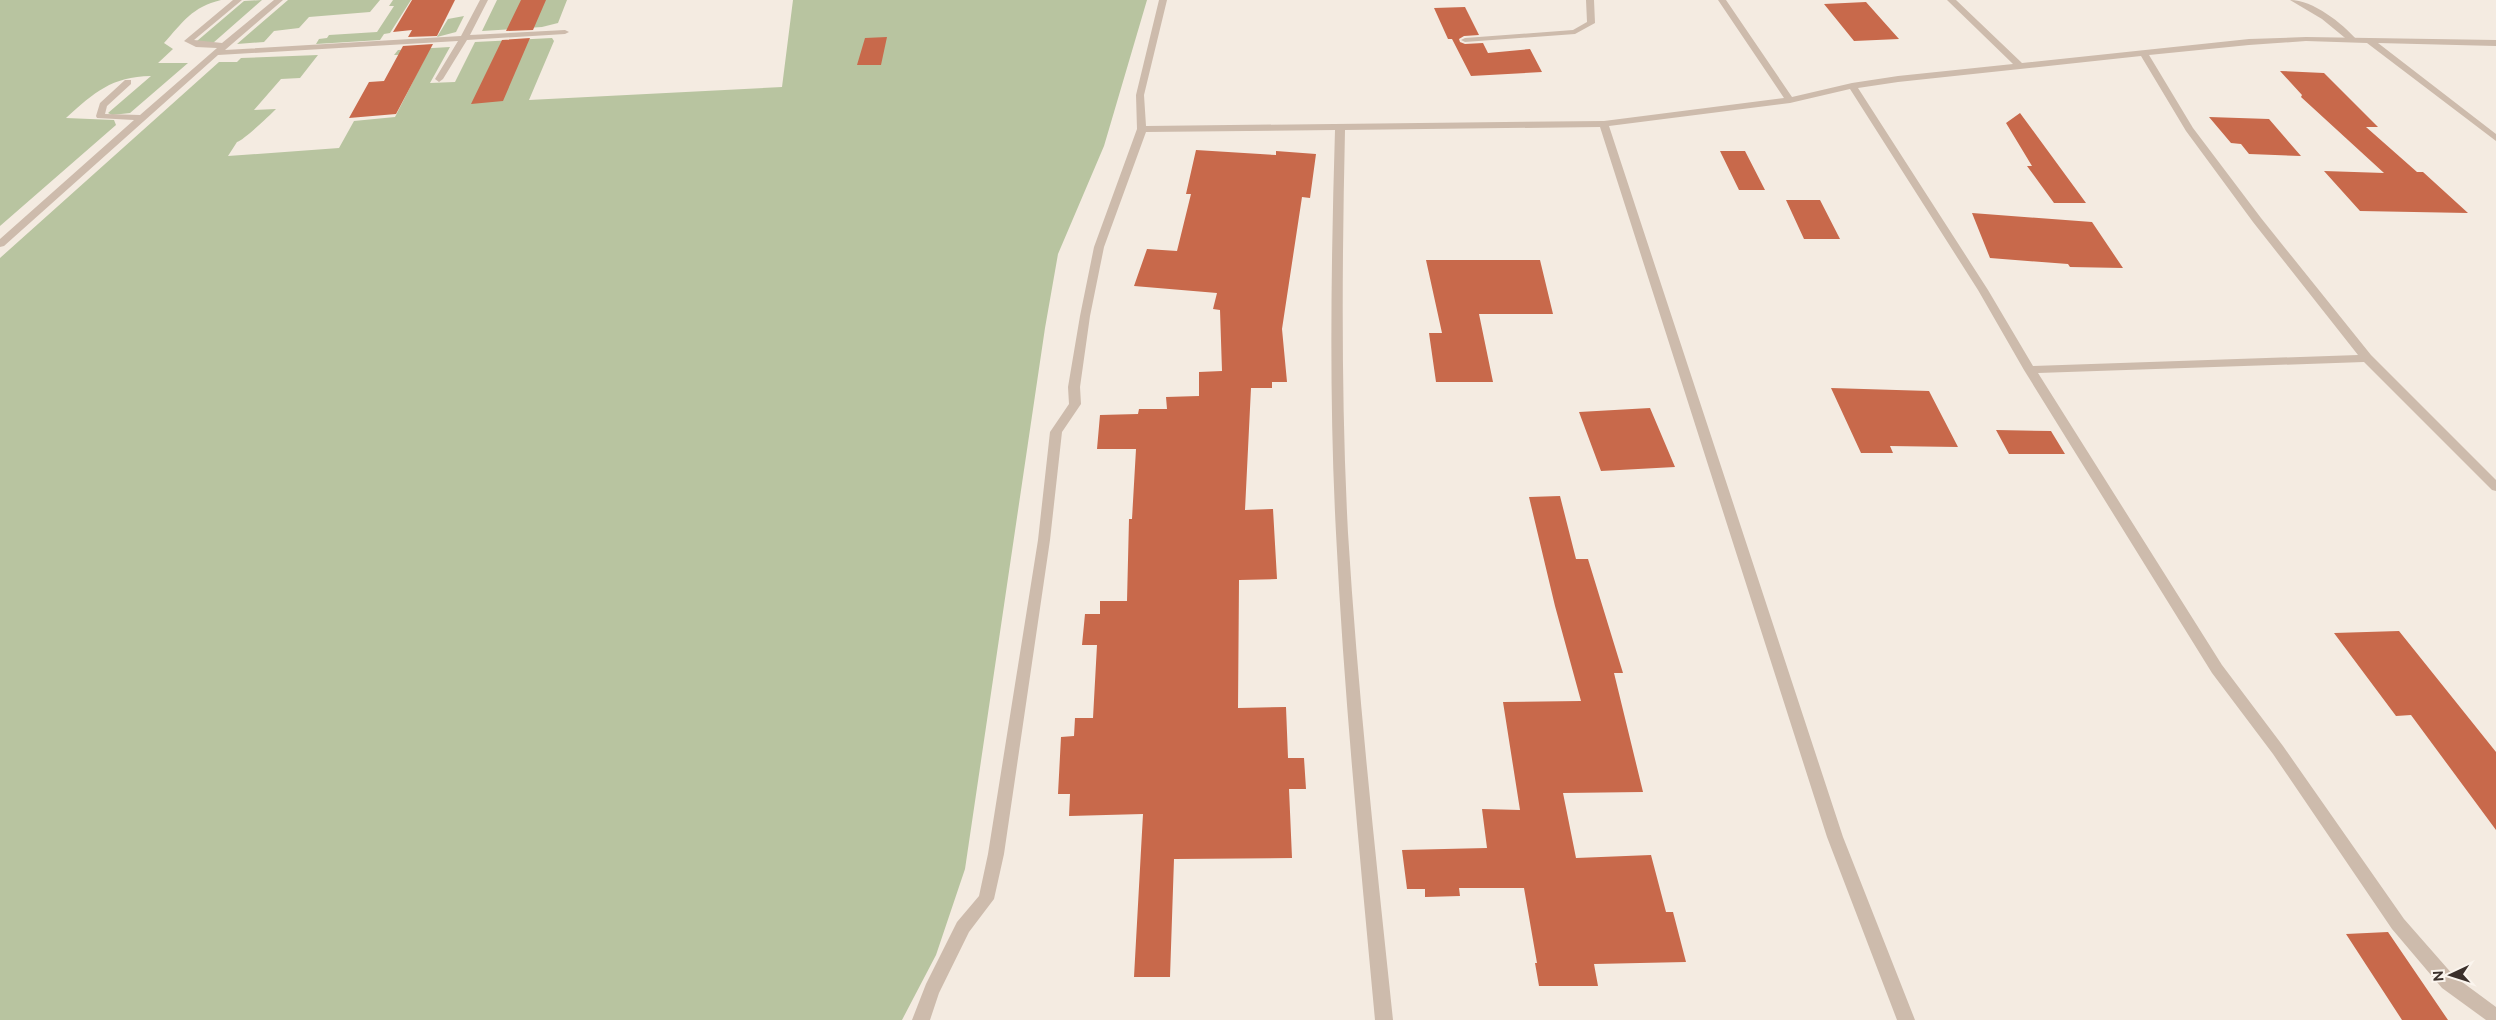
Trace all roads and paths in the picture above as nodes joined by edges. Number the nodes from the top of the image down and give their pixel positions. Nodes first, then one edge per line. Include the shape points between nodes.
1 (238, 0) edge
2 (279, 0) edge
3 (484, 0) edge
4 (1163, 0) edge
5 (1590, 0) edge
6 (1722, 0) edge
7 (1951, 0) edge
8 (2294, 0) edge
9 (565, 32) dead end
10 (464, 38) junction
11 (1465, 40) dead end
12 (2353, 40) junction
13 (2369, 40) junction
14 (2496, 43) edge
15 (224, 46) junction
16 (216, 53) junction
17 (2144, 54) junction
18 (2019, 64) junction
19 (439, 79) dead end
20 (128, 82) dead end
21 (1852, 86) junction
22 (1790, 100) junction
23 (142, 118) junction
24 (1604, 124) junction
25 (1142, 129) junction
26 (1340, 129) junction
27 (2496, 138) edge
28 (0, 244) edge
29 (2367, 358) junction
30 (2030, 370) junction
31 (2496, 487) edge
32 (2496, 1016) edge
33 (921, 1020) edge
34 (1384, 1020) edge
35 (1906, 1020) edge

1 - 15 street via 188,41
2 - 15 street
3 - 10 street
4 - 25 street via 1140,95
5 - 11 street via 1591,23 1575,32
6 - 22 street
7 - 18 street
8 - 12 street via 2325,17
9 - 10 street
10 - 16 street
10 - 19 street
12 - 13 street
12 - 17 street via 2249,42
13 - 14 street
13 - 27 street
15 - 16 street
16 - 23 street
17 - 18 street
17 - 29 street via 2189,129
18 - 21 street
20 - 23 street via 103,106 100,116
21 - 22 street
21 - 30 street via 1983,290
22 - 24 street
23 - 28 street
24 - 26 street
24 - 35 street via 1835,837
25 - 26 street
25 - 33 street via 1099,247 1074,387 1075,404 1056,432 1044,540 996,854 986,899 963,927
26 - 34 street via 1335,323 1338,463 1352,687
29 - 30 street
29 - 31 street
30 - 32 street via 2217,669 2284,758 2398,924 2448,982

